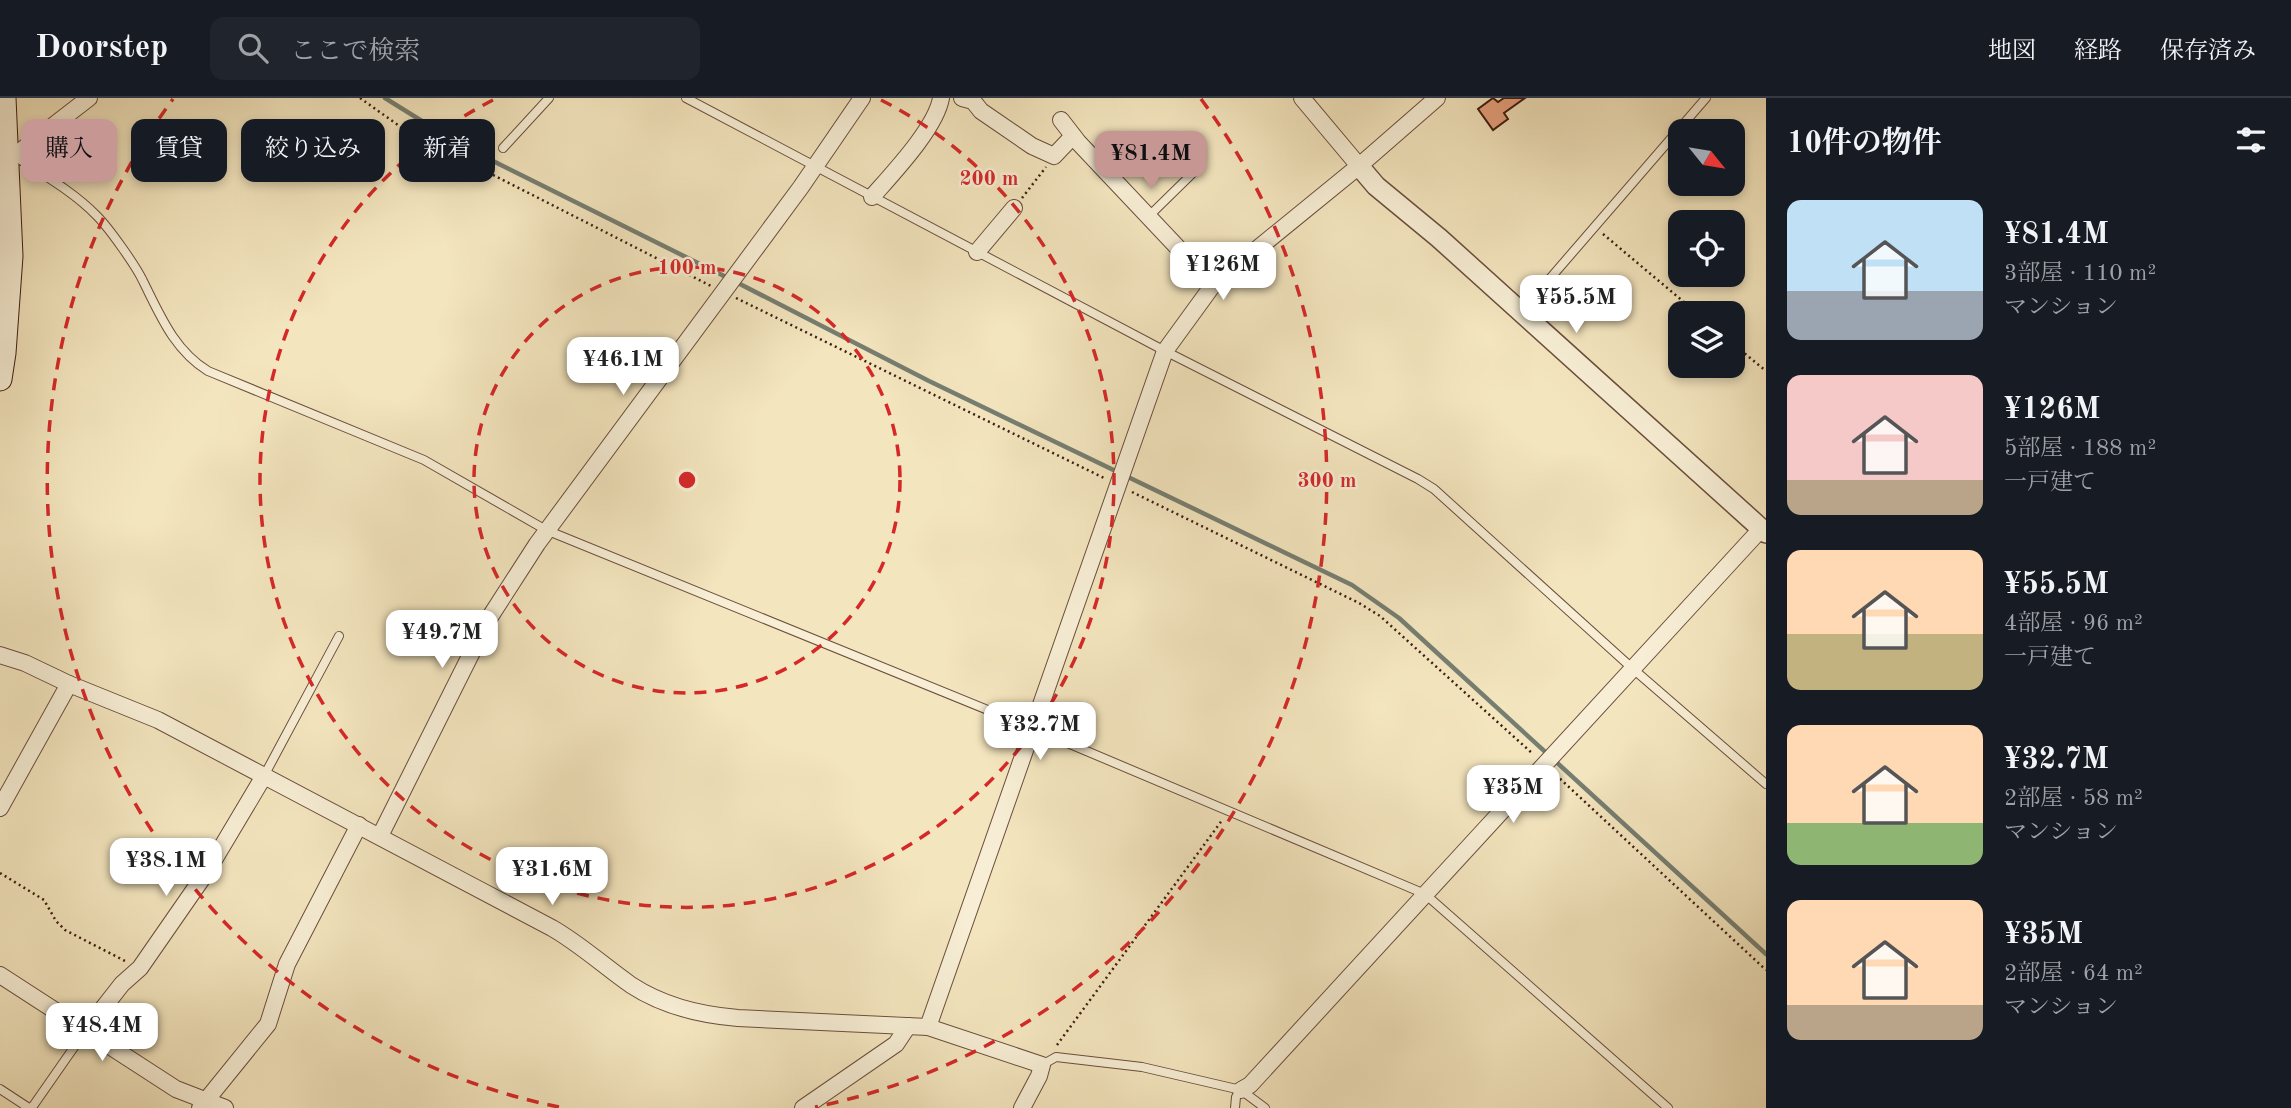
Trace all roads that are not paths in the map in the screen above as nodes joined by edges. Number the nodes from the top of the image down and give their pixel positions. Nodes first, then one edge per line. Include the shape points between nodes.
1 (4, 98) edge
2 (89, 98) edge
3 (549, 98) edge
4 (686, 98) edge
5 (862, 98) edge
6 (942, 98) edge
7 (956, 98) edge
8 (962, 98) edge
9 (1302, 98) edge
10 (1437, 98) edge
11 (1706, 98) edge
12 (1061, 120) dead end
13 (1073, 136) junction
14 (503, 148) dead end
15 (10, 158) junction
16 (1359, 166) junction
17 (816, 167) junction
18 (1198, 168) dead end
19 (872, 197) junction
20 (1014, 208) road end
21 (1149, 216) junction
22 (977, 252) junction
23 (5, 255) edge
24 (1213, 285) junction
25 (1521, 312) junction
26 (1165, 351) junction
27 (0, 379) edge
28 (546, 530) junction
29 (1764, 531) edge
30 (339, 636) dead end
31 (0, 655) edge
32 (1632, 668) junction
33 (69, 684) junction
34 (1032, 728) junction
35 (264, 776) junction
36 (1766, 784) edge
37 (0, 808) edge
38 (359, 825) junction
39 (380, 836) junction
40 (1425, 894) junction
41 (0, 975) edge
42 (908, 1026) junction
43 (928, 1027) junction
44 (86, 1030) junction
45 (1042, 1065) junction
46 (0, 1089) edge
47 (1241, 1090) junction
48 (203, 1104) edge
49 (225, 1108) edge
50 (803, 1108) edge
51 (1022, 1108) edge
52 (1235, 1108) edge
53 (1265, 1108) edge
54 (1668, 1108) edge

1 - 15 main road
2 - 15 street
3 - 14 lane
4 - 17 lane
5 - 17 street
6 - 7 street
6 - 19 street via 906,159
8 - 13 street via 1054,156
9 - 16 street
10 - 16 street
11 - 25 lane
12 - 13 street
13 - 21 street
15 - 23 main road
15 - 28 lane via 65,189 97,216 193,362 425,460
16 - 24 street
16 - 25 street
17 - 19 lane
17 - 28 street
18 - 21 lane
19 - 22 lane
20 - 22 street
21 - 24 street
22 - 26 lane
23 - 27 main road
24 - 26 street
25 - 29 street
26 - 32 lane via 1434,489
26 - 34 street
28 - 34 lane
28 - 39 street via 488,620
29 - 32 street
30 - 35 lane
31 - 33 street
32 - 36 lane
32 - 40 street
33 - 35 street via 158,720
33 - 37 street
34 - 40 lane
34 - 43 street
35 - 38 street
35 - 44 street via 208,870 140,968
38 - 39 street
38 - 48 street via 293,950 268,1024
39 - 42 street via 552,928 634,986 682,1008 716,1016
40 - 47 street
40 - 54 lane
41 - 44 street
42 - 43 street
42 - 50 street via 895,1044
43 - 45 street
44 - 46 lane via 33,1106 21,1104
44 - 48 street
45 - 47 lane via 1056,1057 1142,1066
45 - 51 street
47 - 52 lane
47 - 53 lane
48 - 49 street

